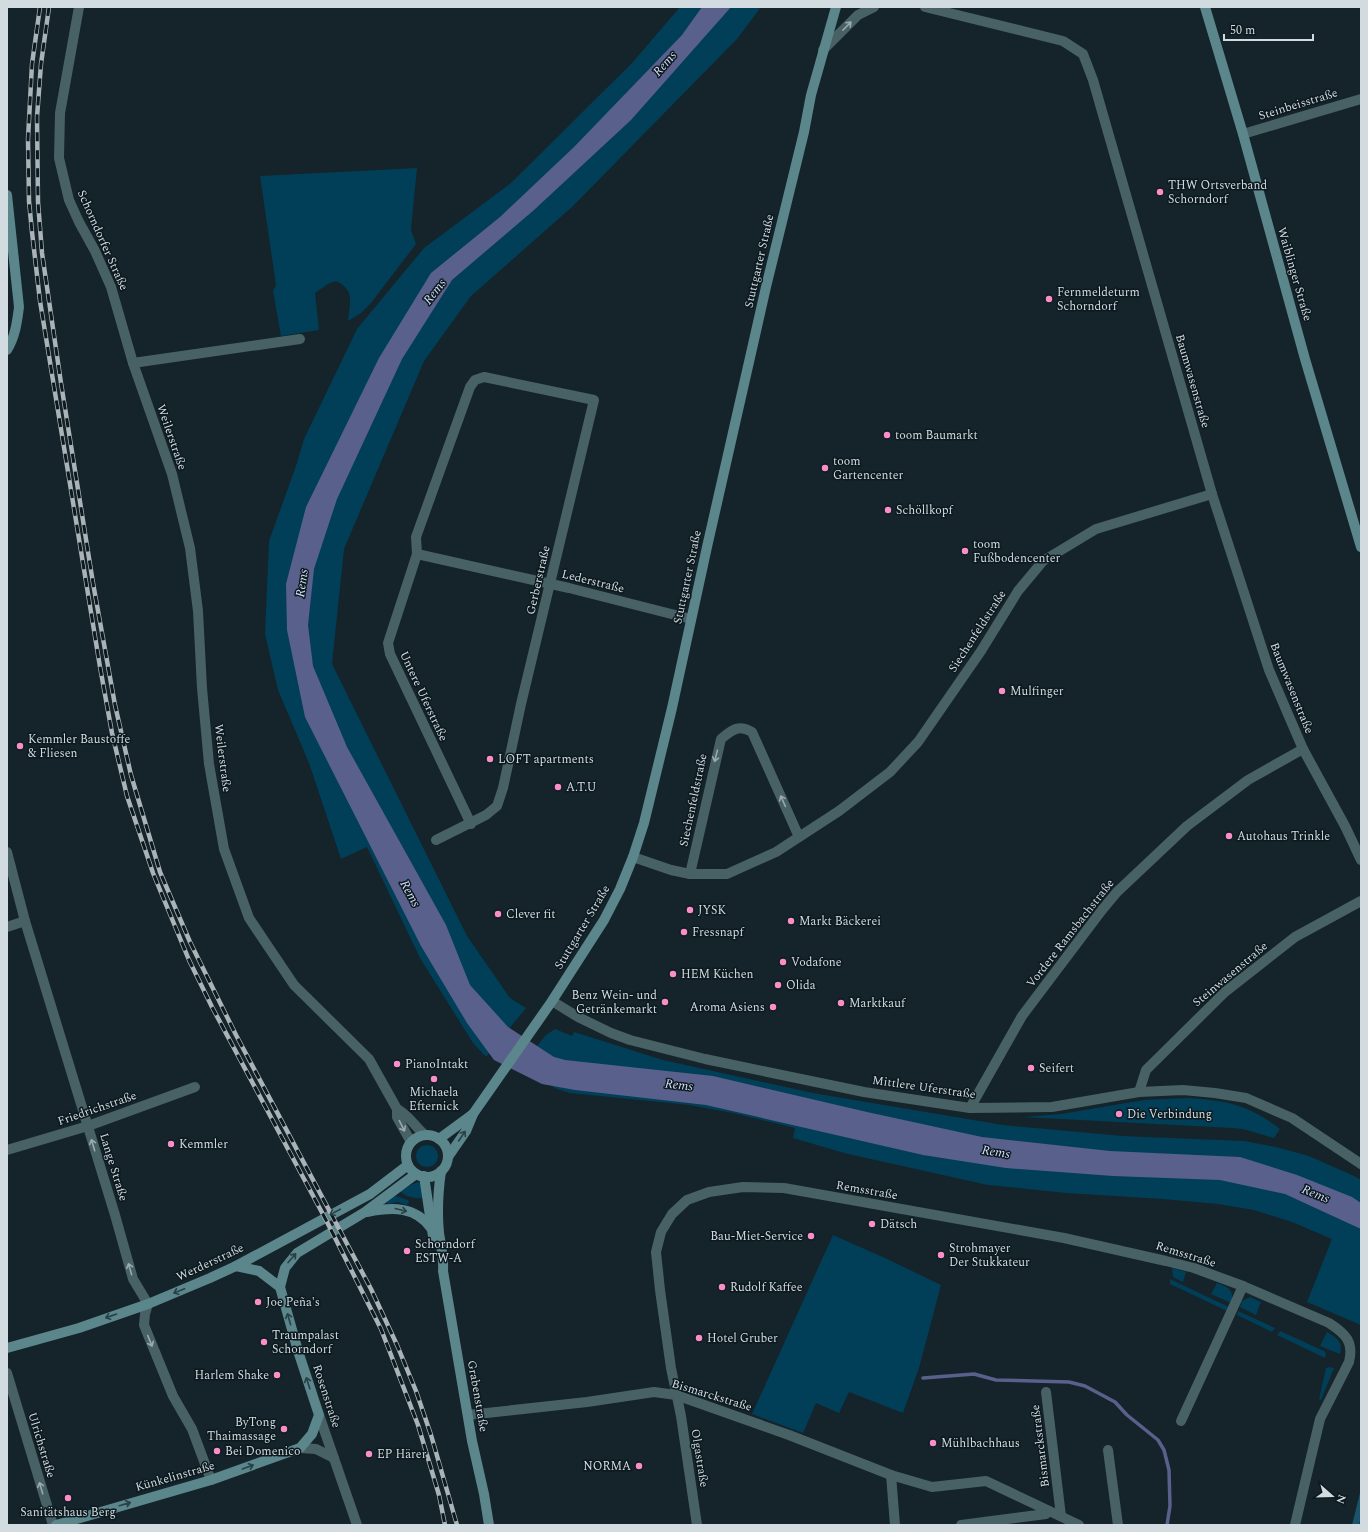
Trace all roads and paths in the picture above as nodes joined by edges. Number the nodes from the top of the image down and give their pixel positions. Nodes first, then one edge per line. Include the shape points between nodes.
1 (79, 7) edge
2 (836, 7) edge
3 (874, 7) edge
4 (925, 7) edge
5 (1205, 7) edge
6 (823, 50) junction
7 (1361, 99) edge
8 (1243, 134) junction
9 (7, 195) edge
10 (300, 339) dead end
11 (7, 350) edge
12 (133, 363) junction
13 (484, 377) joint
14 (1212, 494) junction
15 (1361, 547) edge
16 (417, 554) junction
17 (550, 584) junction
18 (691, 619) junction
19 (1303, 749) junction
20 (471, 824) junction
21 (799, 837) junction
22 (436, 840) dead end
23 (7, 852) edge
24 (633, 857) junction
25 (1361, 860) edge
26 (690, 874) junction
27 (1361, 901) edge
28 (25, 921) junction
29 (7, 927) edge
30 (552, 1001) junction
31 (195, 1087) dead end
32 (1139, 1092) junction
33 (970, 1108) junction
34 (397, 1109) junction
35 (473, 1114) junction
36 (88, 1126) junction
37 (425, 1135) junction
38 (439, 1139) junction
39 (411, 1142) junction
40 (7, 1150) edge
41 (448, 1157) junction
42 (408, 1164) junction
43 (1361, 1164) edge
44 (441, 1171) junction
45 (420, 1175) junction
46 (365, 1212) junction
47 (432, 1229) junction
48 (236, 1266) junction
49 (443, 1271) junction
50 (1243, 1286) junction
51 (280, 1287) junction
52 (148, 1304) junction
53 (7, 1348) edge
54 (7, 1373) edge
55 (1046, 1392) dead end
56 (676, 1395) junction
57 (319, 1415) junction
58 (468, 1415) junction
59 (1181, 1421) dead end
60 (300, 1448) junction
61 (1108, 1450) dead end
62 (334, 1458) junction
63 (891, 1475) junction
64 (211, 1480) junction
65 (1046, 1511) junction
66 (1061, 1516) junction
67 (54, 1525) edge
68 (358, 1525) edge
69 (489, 1525) edge
70 (697, 1525) edge
71 (895, 1525) edge
72 (961, 1525) edge
73 (1047, 1525) edge
74 (1079, 1525) edge
75 (1118, 1525) edge
76 (1295, 1525) edge

1 - 12 street, Schorndorfer Straße via 60,113 59,158 69,200 111,286
2 - 6 main road, Stuttgarter Straße
6 -> 3 street via 858,16
4 - 14 street, Baumwasenstraße via 1063,41 1083,54 1093,80
5 - 8 main road, Waiblinger Straße
6 - 18 main road, Stuttgarter Straße
7 - 8 street, Steinbeisstraße
8 - 15 main road, Waiblinger Straße
9 - 11 main road via 19,307 12,342
10 - 12 street
12 - 34 street, Weilerstraße via 172,474 190,548 198,611 209,764 224,849 249,918 294,985 369,1059
13 - 16 street, Untere Uferstraße via 476,380 470,387 416,537
13 - 17 street, Gerberstraße via 594,400
14 - 19 street, Baumwasenstraße via 1269,670
14 - 21 street, Siechenfeldstraße via 1096,529 1043,561 1018,591 981,651 918,742 890,772 839,811
16 - 17 street, Lederstraße
16 - 20 street, Untere Uferstraße via 391,631 388,643 390,654
17 - 18 street, Lederstraße
17 - 20 street, Gerberstraße via 499,800 497,806 486,816
18 - 24 main road, Stuttgarter Straße via 651,795
19 - 25 street, Baumwasenstraße
19 - 33 street, Vordere Ramsbachstraße via 1248,780 1187,826 1117,892 1022,1016
20 - 22 street, Gerberstraße
21 - 26 street, Siechenfeldstraße via 776,852 727,874
21 -> 26 street, Siechenfeldstraße via 752,732 745,728 733,729 721,739
23 - 28 street, Lange Straße
24 - 26 street, Siechenfeldstraße
24 - 30 main road, Stuttgarter Straße via 604,920
27 - 32 street, Steinwasenstraße via 1295,937 1225,992 1146,1070
28 - 29 street
28 - 36 street, Lange Straße
30 - 33 street, Mittlere Uferstraße via 578,1017 630,1040 705,1059 864,1092
30 - 35 main road, Stuttgarter Straße
31 - 36 street, Friedrichstraße
32 - 33 street, Mittlere Uferstraße via 1052,1107
32 - 43 street, Mittlere Uferstraße via 1183,1090 1246,1098 1292,1118
34 - 37 street, Weilerstraße via 405,1113
34 -> 39 street, Weilerstraße via 397,1117
35 - 38 main road, Stuttgarter Straße
41 -> 35 main road, Stuttgarter Straße via 466,1131
36 - 40 street, Friedrichstraße
52 -> 36 street, Lange Straße via 133,1279
37 - 38 main road
37 - 39 main road
38 - 41 main road via 447,1149
39 - 42 main road via 406,1152
41 - 44 main road
42 - 45 main road
42 -> 48 main road, Werderstraße via 370,1194
44 - 45 main road via 434,1175
44 - 49 main road, Grabenstraße via 437,1201
45 - 46 main road, Rosenstraße
45 - 47 main road, Grabenstraße
46 -> 47 main road via 398,1208 421,1217
51 -> 46 main road, Rosenstraße via 284,1268 296,1252
47 - 49 main road, Grabenstraße via 438,1265
48 - 51 main road via 259,1271
48 -> 52 main road, Werderstraße
49 - 58 main road, Grabenstraße
50 - 56 street, Remsstraße via 1194,1268 1125,1251 784,1188 743,1187 709,1192 687,1200 672,1214 661,1232 656,1252 670,1368
50 - 59 street
50 - 76 street, Remsstraße via 1330,1323 1339,1329 1351,1346 1349,1362 1320,1419
57 -> 51 main road, Rosenstraße
52 -> 53 main road, Werderstraße via 79,1328
52 -> 64 street via 144,1325 173,1396 192,1429
67 -> 54 street, Ulrichstraße
55 - 66 street, Bismarckstraße
56 - 58 street, Bismarckstraße via 654,1392
56 - 63 street, Bismarckstraße
56 - 70 street, Olgastraße
57 - 60 main road via 312,1434
57 - 62 street, Rosenstraße
58 - 69 main road, Grabenstraße
60 - 62 street, Künkelinstraße via 316,1449
64 -> 60 main road, Künkelinstraße
61 - 75 street
62 - 68 street, Rosenstraße
63 - 65 street, Bismarckstraße via 932,1487 986,1481
63 - 71 street
67 -> 64 main road, Künkelinstraße
65 - 66 street, Bismarckstraße
65 - 72 street
65 - 73 street
66 - 74 street, Bismarckstraße

